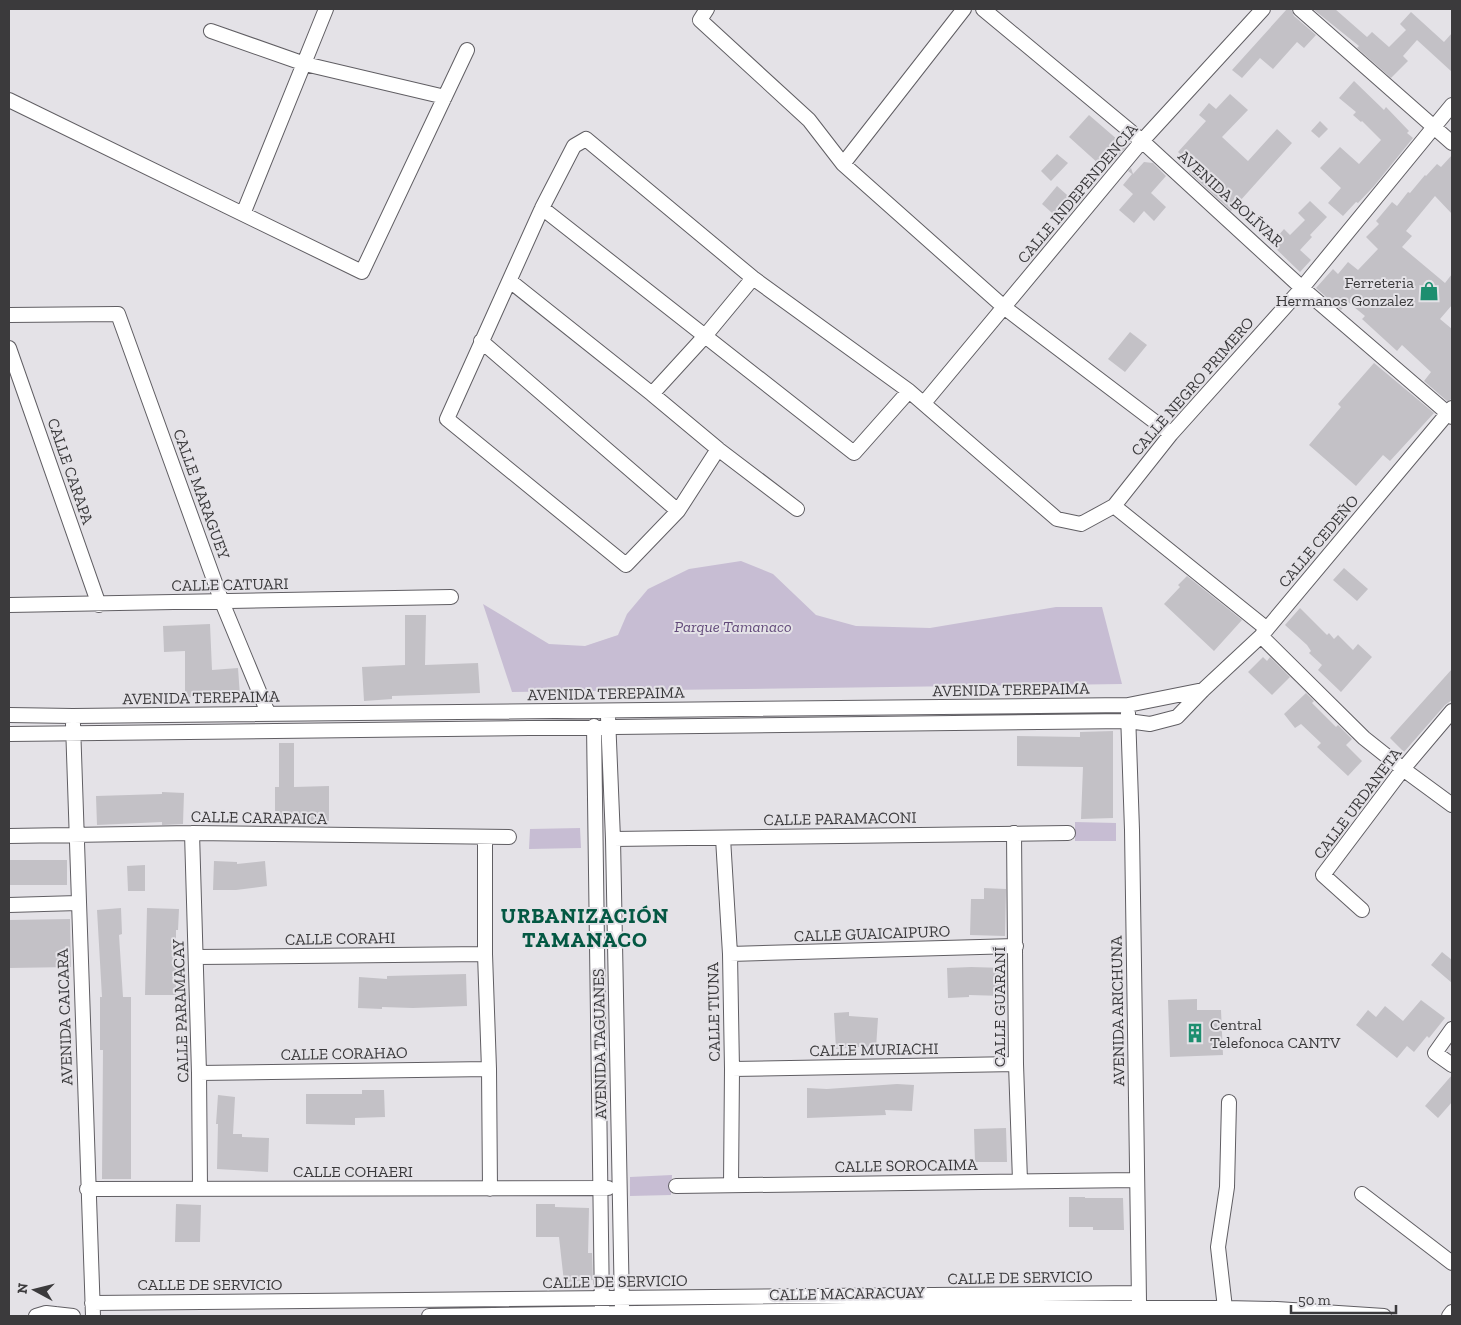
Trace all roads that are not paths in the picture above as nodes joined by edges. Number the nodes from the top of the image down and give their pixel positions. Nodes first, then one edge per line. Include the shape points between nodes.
1 (326, 9) edge
2 (707, 9) edge
3 (964, 9) edge
4 (983, 9) edge
5 (1263, 9) edge
6 (1300, 9) edge
7 (211, 31) dead end
8 (467, 50) dead end
9 (305, 64) junction
10 (445, 97) junction
11 (9, 100) edge
12 (1452, 105) edge
13 (1434, 126) junction
14 (1142, 141) junction
15 (1452, 143) edge
16 (843, 164) junction
17 (542, 208) junction
18 (243, 214) junction
19 (753, 278) junction
20 (510, 281) junction
21 (1302, 288) junction
22 (1005, 308) junction
23 (9, 315) edge
24 (706, 336) junction
25 (481, 341) junction
26 (9, 348) edge
27 (910, 391) junction
28 (652, 394) junction
29 (924, 403) junction
30 (1451, 413) edge
31 (1171, 434) junction
32 (718, 449) junction
33 (1114, 506) junction
34 (797, 510) dead end
35 (678, 511) junction
36 (451, 597) dead end
37 (222, 602) junction
38 (9, 605) edge
39 (99, 605) junction
40 (1264, 633) junction
41 (1203, 690) junction
42 (1128, 705) junction
43 (608, 710) junction
44 (1452, 712) edge
45 (268, 713) junction
46 (9, 715) edge
47 (73, 716) junction
48 (1128, 721) junction
49 (601, 726) junction
50 (73, 733) junction
51 (9, 734) edge
52 (1403, 770) junction
53 (1452, 804) edge
54 (192, 833) junction
55 (1014, 833) junction
56 (1068, 833) dead end
57 (76, 835) junction
58 (9, 836) edge
59 (485, 837) junction
60 (508, 837) dead end
61 (723, 838) junction
62 (613, 839) junction
63 (78, 903) junction
64 (9, 905) edge
65 (1362, 910) dead end
66 (1016, 946) junction
67 (485, 954) junction
68 (730, 954) junction
69 (196, 957) junction
70 (1452, 1029) edge
71 (1016, 1064) junction
72 (1452, 1065) edge
73 (489, 1069) junction
74 (732, 1069) junction
75 (199, 1073) junction
76 (1229, 1102) dead end
77 (1136, 1180) junction
78 (1020, 1181) junction
79 (731, 1185) junction
80 (676, 1186) dead end
81 (200, 1188) junction
82 (601, 1188) junction
83 (619, 1188) junction
84 (87, 1189) junction
85 (490, 1189) junction
86 (1362, 1194) dead end
87 (1452, 1263) edge
88 (1139, 1293) junction
89 (602, 1298) junction
90 (622, 1298) junction
91 (1225, 1308) junction
92 (92, 1310) edge
93 (1139, 1312) edge
94 (1452, 1312) edge
95 (622, 1315) edge
96 (36, 1316) edge
97 (73, 1316) edge
98 (429, 1316) edge
99 (602, 1316) edge
100 (1384, 1316) edge
101 (1449, 1316) edge

1 - 9 street
2 - 16 street via 700,20 809,120
3 - 16 street
4 - 14 street, AVENIDA BOLÍVAR
5 - 14 street, CALLE INDEPENDENCIA
6 - 13 street
7 - 9 street
8 - 10 street
9 - 10 street
9 - 18 street
10 - 18 street via 362,272
11 - 18 street
12 - 13 street, CALLE NEGRO PRIMERO
13 - 15 street
13 - 21 street, CALLE NEGRO PRIMERO
14 - 21 street, AVENIDA BOLÍVAR
14 - 22 street, CALLE INDEPENDENCIA
16 - 22 street
17 - 19 street via 574,146 586,139
17 - 20 street
17 - 24 street
19 - 24 street
19 - 27 street
20 - 25 street
20 - 28 street
21 - 30 street, AVENIDA BOLÍVAR
21 - 31 street, CALLE NEGRO PRIMERO
22 - 29 street, CALLE INDEPENDENCIA
22 - 31 street
23 - 37 street, CALLE MARAGUEY via 118,314
24 - 27 street via 854,453
24 - 28 street
25 - 35 street
25 - 35 street via 447,419 626,565
26 - 39 street, CALLE CARAPA
27 - 29 street
28 - 32 street
29 - 33 street via 1057,519 1081,524
30 - 40 street, CALLE CEDEÑO
31 - 33 street, CALLE NEGRO PRIMERO
32 - 34 street
32 - 35 street
33 - 40 street
36 - 37 street, CALLE CATUARI
37 - 39 street, CALLE CATUARI
37 - 45 street, CALLE MARAGUEY
38 - 39 street, CALLE CATUARI
40 - 41 street, CALLE CEDEÑO
40 - 52 street via 1364,738
41 - 42 street, AVENIDA TEREPAIMA
41 - 48 street, AVENIDA TEREPAIMA via 1177,717 1150,724
42 - 43 street, AVENIDA TEREPAIMA
42 - 48 street, AVENIDA ARICHUNA
43 - 45 street, AVENIDA TEREPAIMA
43 - 49 street, AVENIDA TAGUANES
44 - 52 street, CALLE URDANETA
45 - 47 street, AVENIDA TEREPAIMA
46 - 47 street, AVENIDA TEREPAIMA
47 - 50 street, AVENIDA CAICARA
48 - 49 street, AVENIDA TEREPAIMA
48 - 77 street, AVENIDA ARICHUNA
49 - 50 street, AVENIDA TEREPAIMA
49 - 62 street, AVENIDA TAGUANES
49 - 82 street, AVENIDA TAGUANES
50 - 51 street, AVENIDA TEREPAIMA
50 - 57 street, AVENIDA CAICARA
52 - 53 street
52 - 65 street, CALLE URDANETA via 1323,875
54 - 57 street, CALLE CARAPAICA
54 - 59 street, CALLE CARAPAICA
54 - 69 street, CALLE PARAMACAY
55 - 56 street, CALLE PARAMACONI
55 - 61 street, CALLE PARAMACONI
55 - 66 street, CALLE GUARANÍ
57 - 58 street, CALLE CARAPAICA
57 - 63 street, AVENIDA CAICARA
59 - 60 street, CALLE CARAPAICA
59 - 67 street
61 - 62 street, CALLE PARAMACONI
61 - 68 street, CALLE TIUNA
62 - 83 street, AVENIDA TAGUANES
63 - 64 street
63 - 84 street, AVENIDA CAICARA
66 - 68 street, CALLE GUAICAIPURO
66 - 71 street, CALLE GUARANÍ
67 - 69 street, CALLE CORAHI
67 - 73 street
68 - 74 street, CALLE TIUNA
69 - 75 street, CALLE PARAMACAY
70 - 72 street via 1435,1052
71 - 74 street, CALLE MURIACHI
71 - 78 street, CALLE GUARANÍ
73 - 75 street, CALLE CORAHAO
73 - 85 street
74 - 79 street, CALLE TIUNA
75 - 81 street, CALLE PARAMACAY
76 - 91 street via 1227,1187 1218,1247
77 - 78 street, CALLE SOROCAIMA
77 - 88 street, AVENIDA ARICHUNA
78 - 79 street, CALLE SOROCAIMA
79 - 80 street, CALLE SOROCAIMA
81 - 84 street, CALLE COHAERI
81 - 85 street, CALLE COHAERI
82 - 83 street, CALLE COHAERI
82 - 85 street, CALLE COHAERI
82 - 89 street, AVENIDA TAGUANES
83 - 90 street, AVENIDA TAGUANES
84 - 92 street, AVENIDA CAICARA
86 - 87 street
88 - 90 street, CALLE DE SERVICIO
88 - 93 street, AVENIDA ARICHUNA
89 - 90 street, CALLE DE SERVICIO
89 - 92 street, CALLE DE SERVICIO
89 - 99 street, AVENIDA TAGUANES
90 - 95 street, AVENIDA TAGUANES
91 - 93 street, CALLE MACARACUAY
91 - 100 street, CALLE MACARACUAY
93 - 95 street, CALLE MACARACUAY via 994,1308
94 - 101 street
95 - 99 street, CALLE MACARACUAY
96 - 97 street via 46,1313
98 - 99 street, CALLE MACARACUAY

